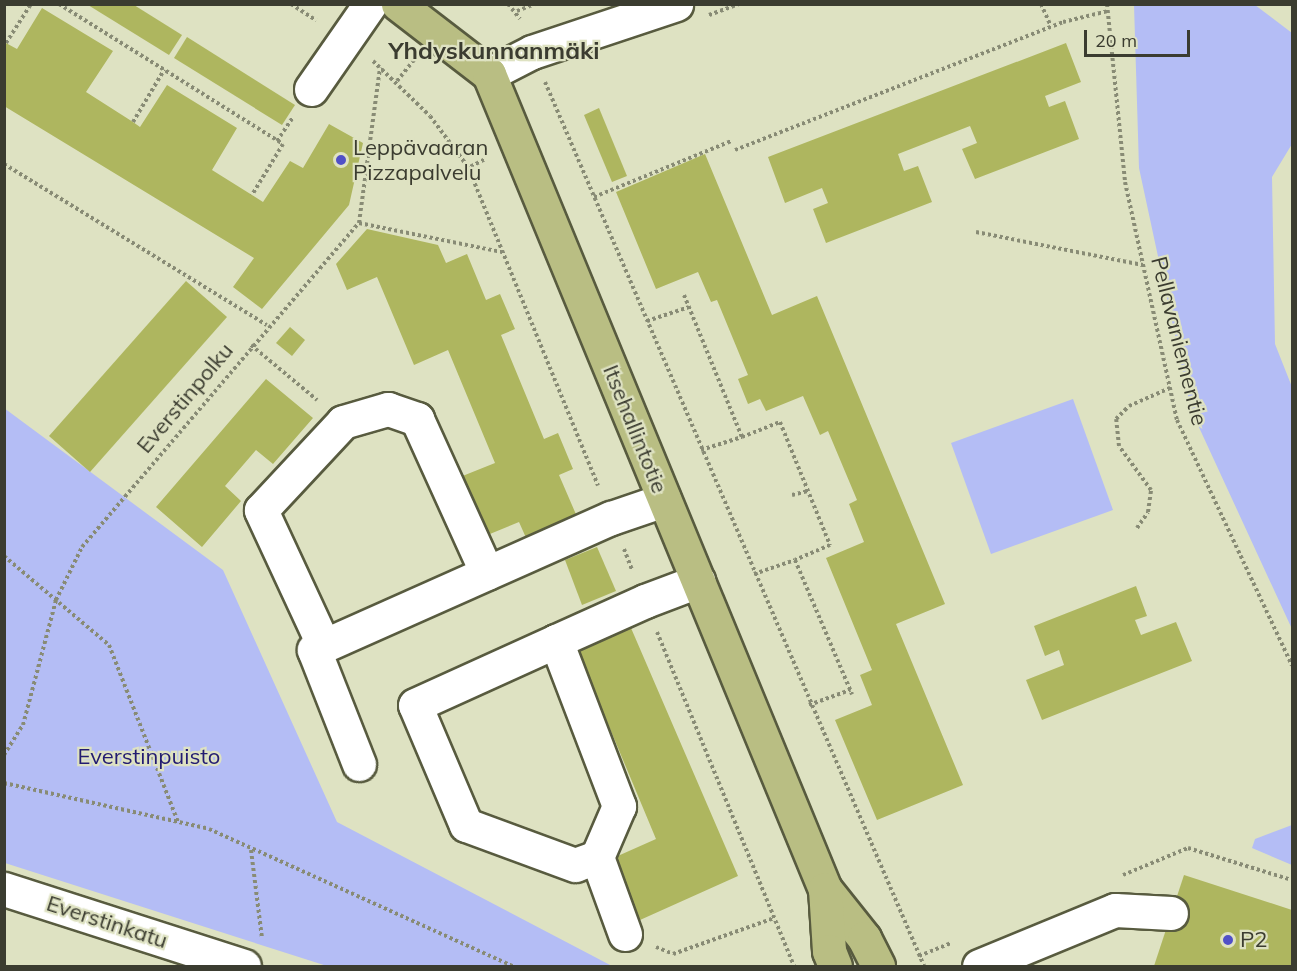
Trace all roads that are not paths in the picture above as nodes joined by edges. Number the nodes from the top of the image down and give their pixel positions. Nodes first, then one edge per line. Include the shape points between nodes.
1 (370, 4) edge
2 (398, 4) edge
3 (676, 4) edge
4 (489, 74) junction
5 (311, 89) dead end
6 (664, 500) junction
7 (487, 573) junction
8 (698, 581) junction
9 (556, 641) junction
10 (324, 646) junction
11 (358, 764) dead end
12 (597, 857) junction
13 (825, 889) junction
14 (4, 890) edge
15 (1171, 914) dead end
16 (625, 934) road end
17 (253, 955) edge
18 (835, 966) edge
19 (878, 966) edge
20 (979, 966) edge

1 - 5 street
2 - 4 main road
3 - 4 street via 532,52
4 - 6 main road, Itsehallintotie
6 - 7 street via 611,518
6 - 8 main road, Itsehallintotie
7 - 10 street
7 - 10 street via 417,419 388,409 343,422 261,510
8 - 9 street
8 - 13 main road, Itsehallintotie
9 - 12 street via 619,806
9 - 12 street via 415,705 466,825 575,865
10 - 11 street via 314,650
12 - 16 street
13 - 18 main road, Itsehallintotie via 829,951
13 - 19 main road, Itsehallintotie via 864,938
14 - 17 street, Everstinkatu
15 - 20 street via 1115,910

